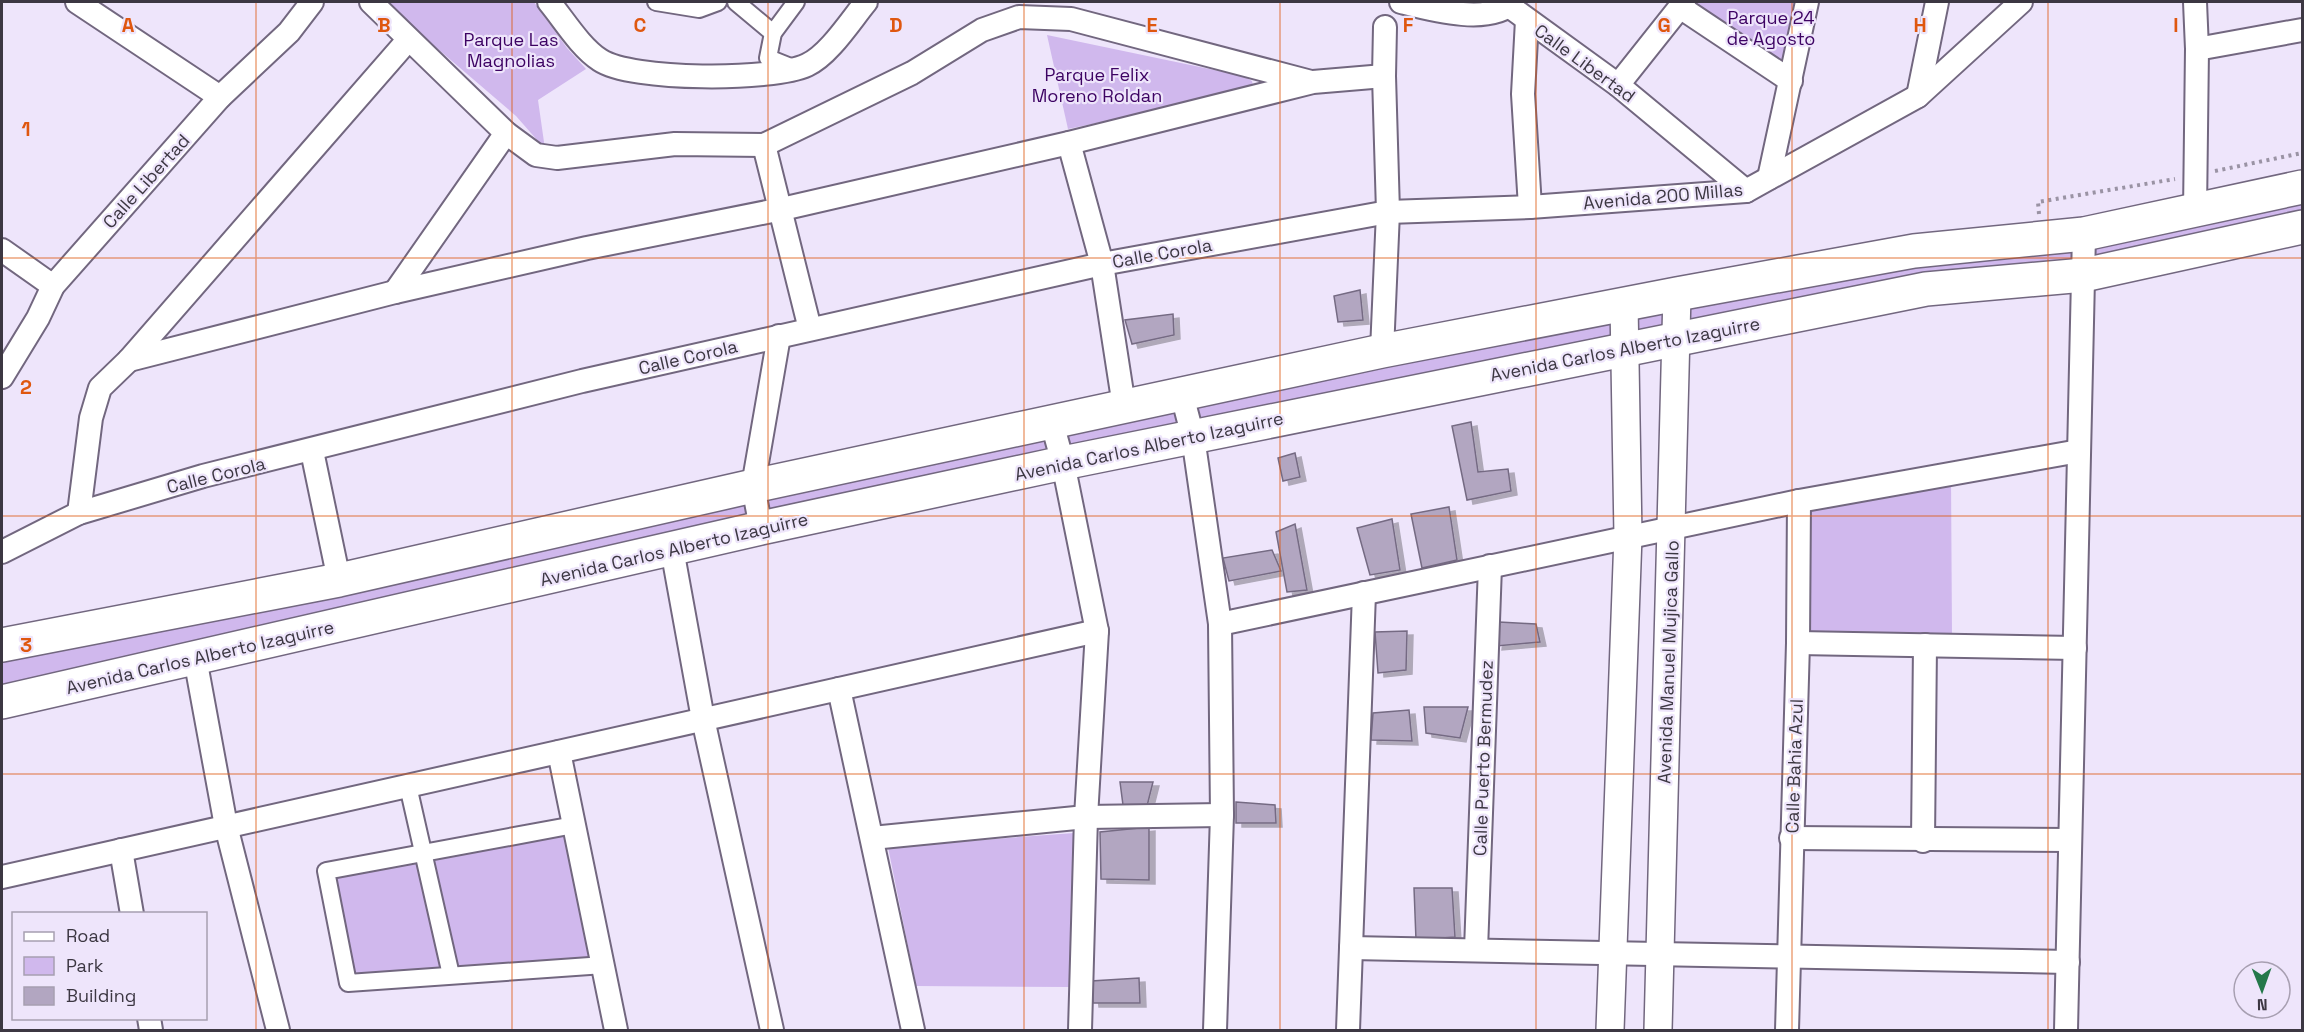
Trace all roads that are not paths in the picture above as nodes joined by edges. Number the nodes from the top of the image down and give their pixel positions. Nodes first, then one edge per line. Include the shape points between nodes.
1 (77, 2) edge
2 (312, 2) edge
3 (371, 2) edge
4 (549, 2) edge
5 (656, 2) edge
6 (718, 2) edge
7 (736, 2) edge
8 (796, 2) edge
9 (866, 2) edge
10 (1401, 2) edge
11 (1807, 2) edge
12 (1937, 2) edge
13 (2021, 2) edge
14 (2195, 2) edge
15 (1511, 4) edge
16 (1682, 4) edge
17 (1527, 20) junction
18 (1385, 27) dead end
19 (2302, 30) edge
20 (773, 33) junction
21 (408, 40) junction
22 (2197, 49) junction
23 (793, 68) junction
24 (1384, 76) junction
25 (1791, 81) junction
26 (1312, 82) junction
27 (1618, 85) junction
28 (1918, 96) junction
29 (220, 97) junction
30 (506, 133) junction
31 (1069, 143) junction
32 (764, 145) junction
33 (1769, 178) junction
34 (2302, 187) edge
35 (1746, 191) junction
36 (1530, 207) junction
37 (782, 209) junction
38 (1388, 212) junction
39 (2195, 212) junction
40 (2302, 227) edge
41 (2084, 234) junction
42 (2, 250) edge
43 (1102, 264) junction
44 (2084, 275) junction
45 (52, 286) junction
46 (395, 292) junction
47 (1677, 294) junction
48 (1624, 304) junction
49 (810, 329) junction
50 (778, 336) junction
51 (1676, 339) junction
52 (1626, 349) junction
53 (1382, 351) junction
54 (129, 360) junction
55 (2, 377) edge
56 (1182, 395) junction
57 (1124, 406) junction
58 (1052, 423) junction
59 (1193, 437) junction
60 (312, 451) junction
61 (2079, 451) junction
62 (1063, 463) junction
63 (753, 486) junction
64 (1799, 501) junction
65 (79, 513) junction
66 (1672, 527) junction
67 (761, 528) junction
68 (1628, 536) junction
69 (672, 549) junction
70 (2, 552) edge
71 (1490, 566) junction
72 (339, 580) junction
73 (1364, 593) junction
74 (1220, 624) junction
75 (1097, 631) junction
76 (1798, 644) junction
77 (2, 645) edge
78 (1925, 645) junction
79 (2075, 648) junction
80 (195, 658) junction
81 (839, 689) junction
82 (2, 702) edge
83 (703, 719) junction
84 (559, 752) junction
85 (408, 786) junction
86 (1222, 814) junction
87 (1086, 817) junction
88 (574, 825) junction
89 (226, 826) junction
90 (872, 838) junction
91 (1791, 838) junction
92 (2070, 840) junction
93 (1923, 841) junction
94 (121, 850) junction
95 (423, 853) junction
96 (2, 877) edge
97 (132, 912) edge
98 (1351, 948) junction
99 (1476, 950) junction
100 (1612, 953) junction
101 (1659, 954) junction
102 (1789, 956) junction
103 (2068, 962) junction
104 (604, 965) junction
105 (452, 975) junction
106 (278, 1030) edge
107 (616, 1030) edge
108 (772, 1030) edge
109 (913, 1030) edge
110 (1080, 1030) edge
111 (1215, 1030) edge
112 (1348, 1030) edge
113 (1610, 1030) edge
114 (1658, 1030) edge
115 (1787, 1030) edge
116 (2066, 1030) edge

1 - 29 street
2 - 29 street, Calle Libertad via 289,32
3 - 21 street
4 - 23 street via 600,60 629,71 705,77
5 - 6 street via 699,9
7 - 20 street
8 - 20 street
9 - 23 street via 833,43 808,65
10 - 15 street, Calle Libertad via 1441,12 1484,14
11 - 25 street
12 - 28 street
13 - 28 street, Avenida 200 Millas
14 - 22 street
15 - 17 street, Calle Libertad
16 - 25 street
16 - 27 street
17 - 27 street, Calle Libertad
17 - 36 street via 1523,94
18 - 24 street
19 - 22 street
20 - 23 street via 768,58
21 - 30 street
21 - 54 street
22 - 39 street
24 - 26 street
24 - 38 street
25 - 33 street
26 - 31 street
26 - 32 street via 1071,19 1019,17 982,30 912,73
27 - 35 street, Calle Libertad
28 - 33 street, Avenida 200 Millas
29 - 45 street, Calle Libertad
30 - 32 street via 536,155 557,158 675,144
30 - 46 street
31 - 37 street
31 - 43 street
32 - 37 street
33 - 35 street, Avenida 200 Millas
34 - 39 main road
35 - 36 street, Avenida 200 Millas
36 - 38 street, Avenida 200 Millas
37 - 46 street
37 - 49 street
38 - 43 street, Calle Corola
38 - 53 street
39 - 41 main road
40 - 44 main road, Avenida Carlos Alberto Izaguirre
41 - 44 street
41 - 47 main road via 1914,251
42 - 45 street
43 - 49 street, Calle Corola
43 - 57 street
44 - 51 main road, Avenida Carlos Alberto Izaguirre via 1926,290
44 - 61 street
45 - 55 street, Calle Libertad via 38,318
46 - 54 street
47 - 48 main road
47 - 51 street, Avenida Manuel Mujica Gallo
48 - 52 street
48 - 53 main road
49 - 50 street, Calle Corola
50 - 60 street, Calle Corola via 582,381
50 - 63 street
51 - 52 main road, Avenida Carlos Alberto Izaguirre
51 - 66 street, Avenida Manuel Mujica Gallo
52 - 59 main road, Avenida Carlos Alberto Izaguirre
52 - 68 street
53 - 56 main road
54 - 65 street via 100,388 91,418
56 - 57 main road
56 - 59 street
57 - 58 main road
58 - 62 street
58 - 63 main road
59 - 62 main road, Avenida Carlos Alberto Izaguirre
59 - 74 street
60 - 65 street, Calle Corola via 203,476
60 - 72 street
61 - 64 street
61 - 79 street
62 - 67 main road, Avenida Carlos Alberto Izaguirre
62 - 75 street
63 - 67 street
63 - 72 main road
64 - 66 street
64 - 76 street, Calle Bahia Azul
65 - 70 street, Calle Corola
66 - 68 street
66 - 101 street, Avenida Manuel Mujica Gallo
67 - 69 main road, Avenida Carlos Alberto Izaguirre
68 - 71 street
68 - 100 street
69 - 80 main road, Avenida Carlos Alberto Izaguirre
69 - 83 street
71 - 73 street
71 - 99 street, Calle Puerto Bermudez
72 - 77 main road
73 - 74 street
73 - 98 street
74 - 86 street
75 - 81 street
75 - 87 street
76 - 78 street
76 - 91 street, Calle Bahia Azul
78 - 79 street
78 - 93 street
79 - 92 street
80 - 82 main road, Avenida Carlos Alberto Izaguirre
80 - 89 street
81 - 83 street
81 - 90 street
83 - 84 street
83 - 108 street
84 - 85 street
84 - 88 street
85 - 89 street
85 - 95 street
86 - 87 street
86 - 111 street
87 - 90 street
87 - 110 street
88 - 95 street
88 - 104 street
89 - 94 street
89 - 106 street
90 - 109 street
91 - 93 street
91 - 102 street, Calle Bahia Azul
92 - 93 street
92 - 103 street
94 - 96 street
94 - 97 street
95 - 105 street
95 - 105 street via 326,871 348,983
98 - 99 street
98 - 112 street
99 - 100 street
100 - 101 street
100 - 113 street
101 - 102 street
101 - 114 street, Avenida Manuel Mujica Gallo
102 - 103 street
102 - 115 street, Calle Bahia Azul
103 - 116 street
104 - 105 street
104 - 107 street

